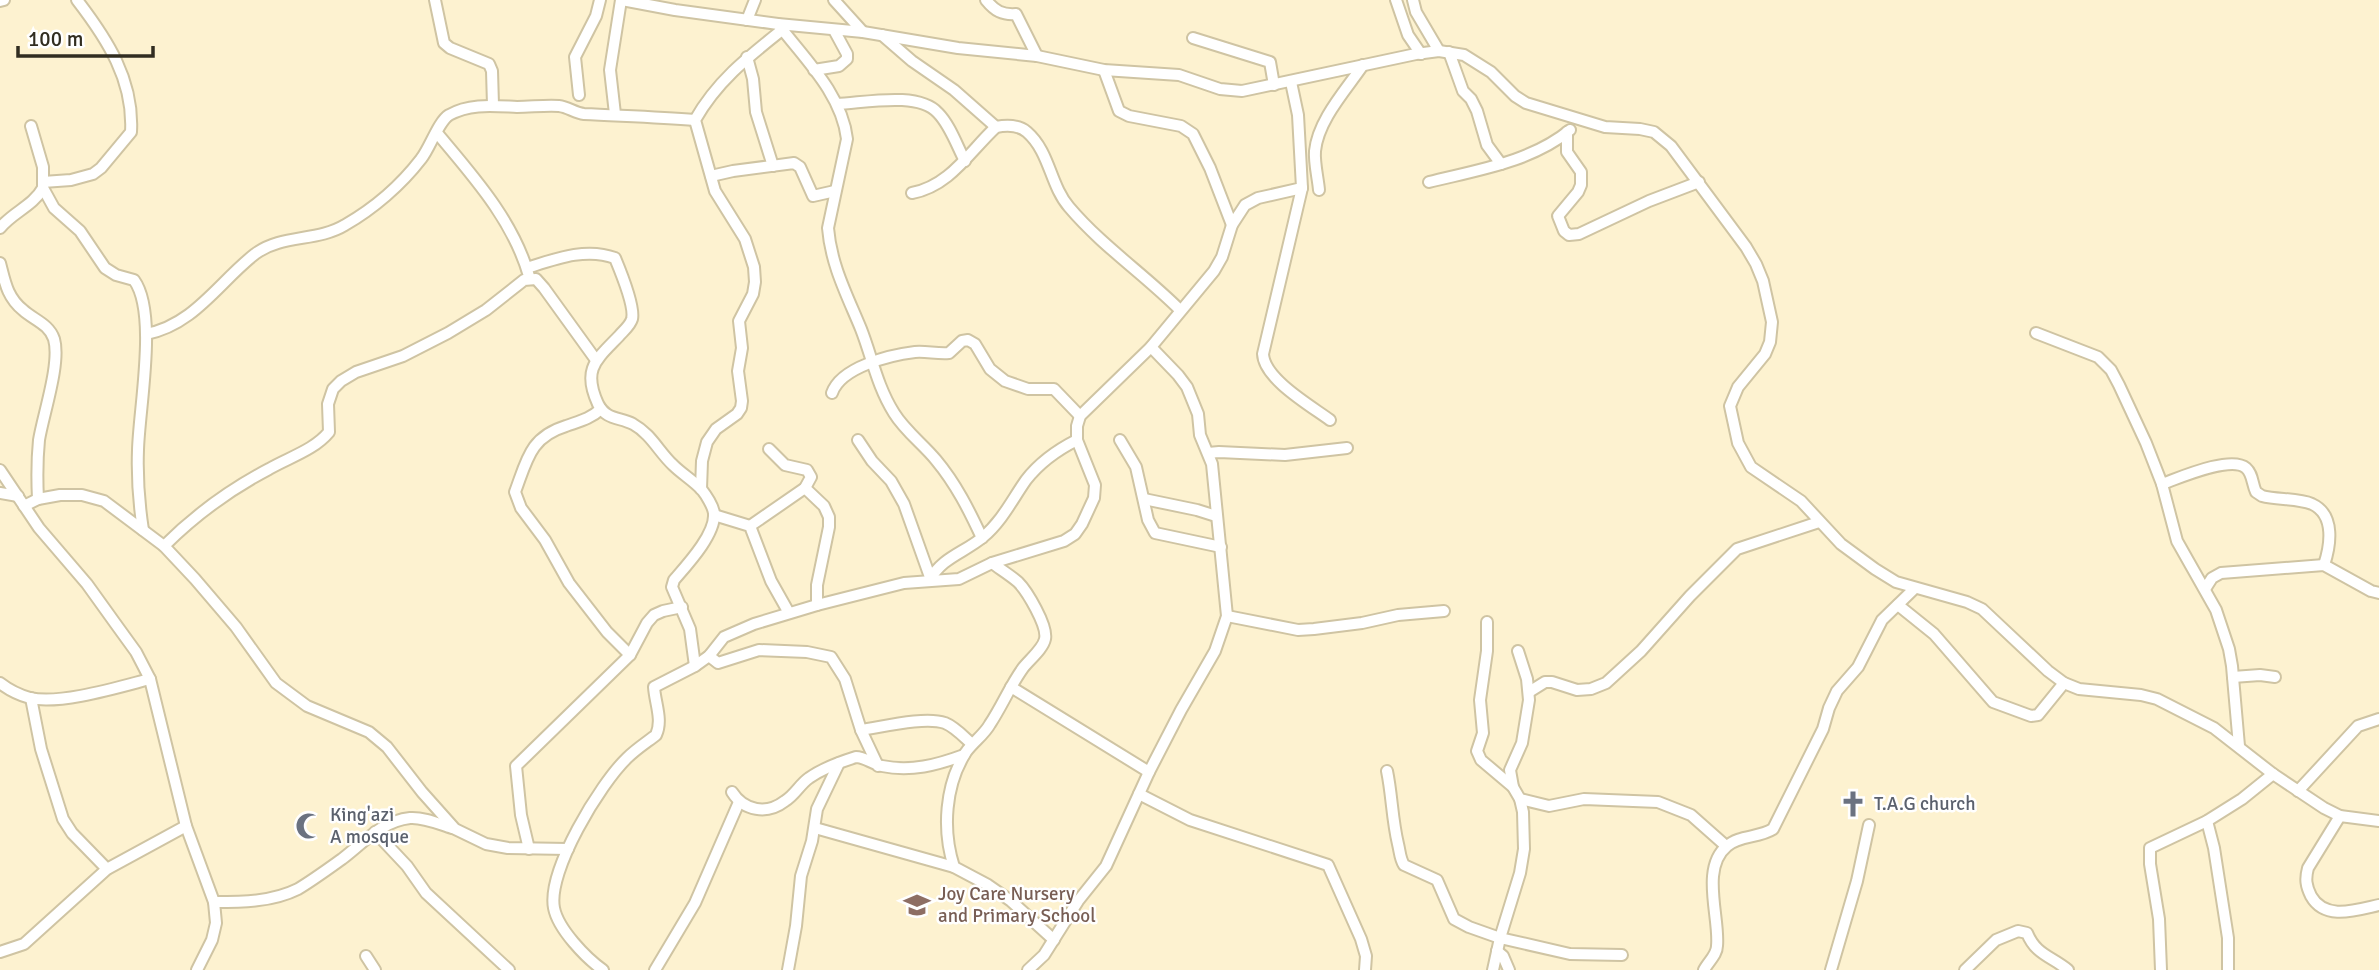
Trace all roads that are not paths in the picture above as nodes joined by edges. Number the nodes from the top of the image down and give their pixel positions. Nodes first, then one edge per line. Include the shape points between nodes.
1 (77, 0) edge
2 (435, 0) edge
3 (600, 0) edge
4 (622, 0) edge
5 (755, 0) edge
6 (837, 0) edge
7 (986, 0) edge
8 (1396, 0) edge
9 (1413, 0) edge
10 (747, 20) junction
11 (780, 27) junction
12 (834, 30) junction
13 (863, 32) junction
14 (881, 35) junction
15 (1193, 38) dead end
16 (1444, 51) junction
17 (1421, 54) junction
18 (1037, 56) junction
19 (747, 57) junction
20 (1363, 65) junction
21 (814, 70) junction
22 (1104, 71) junction
23 (1291, 82) junction
24 (1274, 85) junction
25 (579, 95) dead end
26 (837, 104) junction
27 (493, 105) junction
28 (615, 114) junction
29 (695, 120) junction
30 (1581, 120) junction
31 (31, 126) dead end
32 (996, 127) junction
33 (1567, 132) junction
34 (437, 133) junction
35 (965, 161) junction
36 (1501, 164) junction
37 (773, 166) junction
38 (711, 176) junction
39 (1430, 182) dead end
40 (1699, 182) junction
41 (43, 185) junction
42 (1302, 188) junction
43 (1319, 190) dead end
44 (835, 191) junction
45 (912, 193) dead end
46 (1232, 225) junction
47 (0, 228) edge
48 (0, 263) edge
49 (528, 273) junction
50 (1, 283) edge
51 (1180, 310) junction
52 (2036, 333) dead end
53 (146, 334) junction
54 (1151, 347) junction
55 (596, 360) junction
56 (871, 362) junction
57 (832, 393) dead end
58 (601, 409) junction
59 (1080, 416) junction
60 (1330, 420) dead end
61 (858, 440) dead end
62 (1077, 440) junction
63 (1121, 440) dead end
64 (1347, 447) dead end
65 (769, 449) dead end
66 (1208, 453) junction
67 (0, 470) edge
68 (2162, 484) junction
69 (805, 488) junction
70 (701, 489) junction
71 (0, 493) edge
72 (38, 499) junction
73 (1144, 499) junction
74 (21, 501) junction
75 (715, 515) junction
76 (1216, 516) junction
77 (1819, 522) junction
78 (750, 526) junction
79 (143, 530) junction
80 (982, 538) junction
81 (164, 545) junction
82 (1222, 547) junction
83 (992, 563) junction
84 (2324, 565) junction
85 (929, 579) junction
86 (1915, 588) junction
87 (2205, 589) junction
88 (2379, 593) edge
89 (817, 605) junction
90 (1898, 605) junction
91 (682, 607) junction
92 (1444, 611) dead end
93 (789, 613) junction
94 (1227, 616) junction
95 (1487, 622) dead end
96 (1518, 651) dead end
97 (630, 655) junction
98 (709, 656) junction
99 (695, 666) junction
100 (2233, 677) junction
101 (2275, 677) dead end
102 (150, 679) junction
103 (0, 683) edge
104 (2064, 683) junction
105 (1011, 687) junction
106 (1529, 692) junction
107 (31, 698) junction
108 (2379, 719) edge
109 (861, 730) junction
110 (972, 744) junction
111 (2239, 746) junction
112 (964, 755) junction
113 (839, 763) junction
114 (878, 766) junction
115 (1387, 771) dead end
116 (1149, 772) junction
117 (2273, 774) junction
118 (1513, 787) junction
119 (2298, 791) junction
120 (1139, 794) junction
121 (1520, 799) junction
122 (2340, 816) junction
123 (2207, 821) junction
124 (2379, 821) edge
125 (1869, 825) dead end
126 (186, 826) junction
127 (815, 828) junction
128 (455, 829) junction
129 (375, 832) junction
130 (1726, 846) junction
131 (529, 849) junction
132 (568, 849) junction
133 (954, 867) junction
134 (107, 869) junction
135 (214, 902) junction
136 (2379, 905) edge
137 (1500, 938) junction
138 (1054, 940) junction
139 (1497, 951) junction
140 (0, 952) edge
141 (1622, 955) dead end
142 (366, 956) dead end
143 (197, 970) edge
144 (375, 970) edge
145 (509, 970) edge
146 (603, 970) edge
147 (655, 970) edge
148 (788, 970) edge
149 (1028, 970) edge
150 (1365, 970) edge
151 (1493, 970) edge
152 (1509, 970) edge
153 (1704, 970) edge
154 (1831, 970) edge
155 (1965, 970) edge
156 (2068, 970) edge
157 (2161, 970) edge
158 (2228, 970) edge

1 - 41 street via 117,61 126,83 131,132 93,174
2 - 27 street via 444,43 489,64
3 - 25 street via 575,57
4 - 10 street
4 - 28 street via 610,70
5 - 10 street
6 - 13 street
7 - 18 street via 994,10 1016,14
8 - 17 street via 1408,36
9 - 16 street via 1416,12
10 - 11 street
11 - 12 street
11 - 19 street
11 - 21 street
12 - 13 street
12 - 21 street via 846,59 839,66
13 - 14 street
14 - 18 street
14 - 32 street
15 - 24 street via 1270,62
16 - 17 street
16 - 30 street via 1477,62 1526,103
16 - 36 street via 1477,111 1487,145
17 - 20 street
18 - 22 street
19 - 29 street via 725,77
19 - 37 street via 756,112
20 - 23 street
20 - 43 street via 1319,135 1314,153
21 - 26 street
22 - 24 street via 1179,75 1242,91
22 - 46 street via 1119,111 1181,126 1193,134
23 - 24 street
23 - 42 street
26 - 35 street via 913,100 932,107
26 - 44 street via 847,139
27 - 28 street via 561,106 582,114
27 - 34 street via 449,115
28 - 29 street
29 - 38 street
30 - 33 street
30 - 40 street via 1654,132
31 - 41 street
32 - 35 street
32 - 51 street via 1015,126 1026,131 1041,148 1070,208
33 - 36 street via 1537,151
33 - 40 street via 1567,152 1582,178 1578,192 1558,216 1569,235
34 - 49 street via 497,209
34 - 53 street via 421,160 398,184 344,226 287,240 257,253 197,309 167,329
35 - 45 street via 934,185
36 - 39 street
37 - 38 street
37 - 44 street via 798,164 813,196
38 - 70 street via 722,204 745,239 755,282 739,321 741,408 707,442
40 - 77 street via 1756,264 1772,322 1765,354 1731,400 1738,443 1751,467 1801,501
41 - 47 street via 33,202
41 - 53 street via 54,208 80,231 104,268 129,277 138,286
42 - 46 street via 1258,198 1245,205
42 - 60 street via 1263,361 1270,373
44 - 56 street via 829,242
46 - 51 street via 1214,271
48 - 50 street
49 - 55 street
49 - 55 street via 556,259 581,254 615,258 632,318
49 - 81 street via 486,310 448,334 341,381 328,404 329,432 323,439 205,509
50 - 72 street via 23,310 50,330 55,345 36,469
51 - 54 street
52 - 68 street via 2098,357 2111,370
53 - 79 street via 138,448
54 - 59 street
54 - 66 street via 1187,387
55 - 58 street via 590,383
56 - 57 street via 840,380
56 - 59 street via 917,352 949,353 968,340 1005,381 1028,389 1054,389
56 - 80 street via 894,414 948,475
58 - 70 street via 648,434 669,461
58 - 97 street via 590,419 556,429 536,442 515,492 569,583
59 - 62 street
61 - 85 street via 904,504
62 - 80 street via 1045,460
62 - 83 street via 1096,485 1082,524 1064,541
63 - 73 street via 1136,467
64 - 66 street via 1285,455
65 - 69 street via 785,465 807,470 811,477
66 - 76 street
67 - 74 street
68 - 84 street via 2216,467 2244,466 2256,492 2311,503 2324,516 2331,537
68 - 87 street via 2178,541
69 - 78 street
69 - 89 street via 829,517
70 - 75 street
71 - 74 street
72 - 74 street
72 - 79 street via 82,495 104,501
73 - 76 street
73 - 82 street via 1154,533
74 - 102 street via 87,584
75 - 78 street
75 - 91 street via 705,539 674,580 672,587
76 - 82 street
77 - 86 street via 1875,569
77 - 106 street via 1737,549 1606,683 1577,690 1545,682
78 - 93 street
79 - 81 street
80 - 85 street via 940,564
81 - 128 street via 222,609 276,683 307,706 369,732 387,747
82 - 94 street
83 - 85 street via 958,579
83 - 105 street via 1027,593 1046,636
84 - 87 street via 2221,573 2211,578
84 - 88 street
85 - 89 street
86 - 90 street
86 - 104 street via 1982,609
87 - 100 street via 2229,649
89 - 93 street
90 - 104 street via 1934,634 1993,702 2038,715
90 - 130 street via 1882,620 1858,667 1837,691 1773,829
91 - 97 street via 654,615
91 - 99 street
92 - 94 street via 1298,630
93 - 98 street via 724,637
94 - 116 street via 1215,650
95 - 118 street via 1480,700 1483,733 1477,751 1481,760
96 - 106 street
97 - 131 street via 516,766
98 - 99 street
98 - 109 street via 718,663 759,650 827,655 845,679
99 - 132 street via 654,687 660,724 656,735 610,777
100 - 101 street
100 - 111 street
102 - 107 street via 78,695
102 - 126 street
103 - 107 street
104 - 111 street via 2157,699
105 - 110 street via 988,728
105 - 116 street
106 - 118 street via 1522,743 1510,770
107 - 134 street via 63,819
108 - 119 street via 2352,731
109 - 110 street via 940,722
109 - 114 street
110 - 112 street
111 - 117 street
112 - 114 street via 928,767
112 - 133 street via 947,810
113 - 114 street via 860,757
113 - 127 street via 817,809
113 - 147 street via 807,779 774,807 758,810 735,797 695,903
115 - 137 street via 1393,829 1404,866 1437,880 1458,922
116 - 120 street
117 - 119 street
117 - 123 street
118 - 121 street
119 - 122 street
120 - 138 street via 1106,866 1077,901
120 - 150 street via 1190,820 1328,865 1361,939
121 - 130 street via 1549,806 1584,799 1658,802 1690,815
121 - 137 street via 1524,849
122 - 124 street
122 - 136 street via 2308,868 2307,888 2329,912
123 - 157 street via 2150,848
123 - 158 street via 2228,938
125 - 154 street
126 - 134 street
126 - 135 street
127 - 133 street
127 - 148 street via 801,876
128 - 129 street via 411,818
128 - 131 street via 486,844
129 - 135 street via 296,889 265,899
129 - 145 street via 426,893
130 - 153 street via 1718,856 1714,875 1717,947
131 - 132 street
132 - 146 street via 554,881 555,912 581,950
133 - 138 street via 1011,901
134 - 140 street via 24,944
135 - 143 street via 212,940
137 - 139 street
137 - 141 street via 1570,954
138 - 149 street
139 - 151 street
139 - 152 street
142 - 144 street
155 - 156 street via 1996,940 2018,931 2026,933 2034,948

